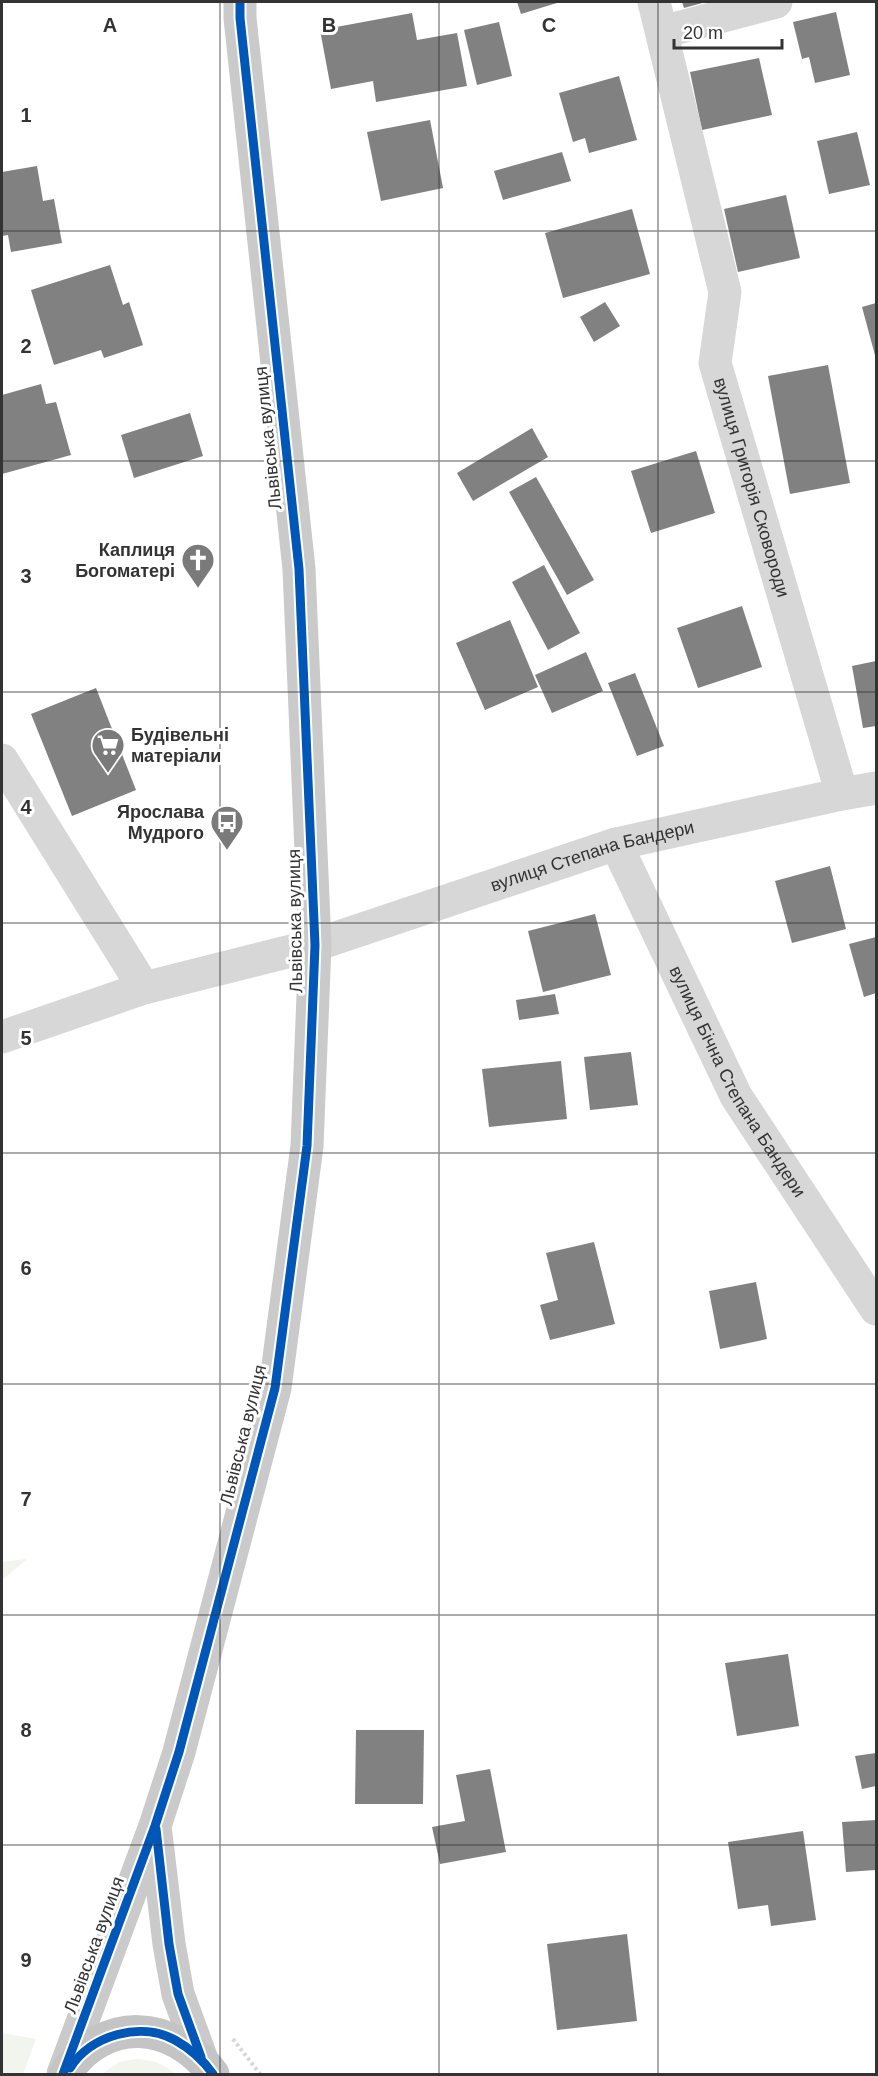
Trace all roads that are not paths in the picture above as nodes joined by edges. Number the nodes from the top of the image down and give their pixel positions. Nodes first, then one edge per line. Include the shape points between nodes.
1 (240, 2) edge
2 (776, 2) edge
3 (658, 17) edge
4 (2, 760) edge
5 (876, 788) edge
6 (842, 794) junction
7 (616, 844) junction
8 (315, 945) junction
9 (144, 988) junction
10 (2, 1037) edge
11 (876, 1309) edge
12 (155, 1826) junction
13 (207, 2066) edge
14 (64, 2074) edge

1 - 8 main road, Львівська вулиця via 299,569
2 - 3 street
3 - 6 street, вулиця Григорія Сковороди via 725,292 715,363
4 - 9 street
5 - 6 street, вулиця Степана Бандери
6 - 7 street, вулиця Степана Бандери
7 - 8 street, вулиця Степана Бандери
7 - 11 street, вулиця Бічна Степана Бандери via 736,1096
8 - 9 street, вулиця Степана Бандери
8 - 12 main road, Львівська вулиця via 307,1146 275,1388 179,1752
9 - 10 street, вулиця Степана Бандери
12 - 13 main road, Львівська вулиця via 168,1944 178,1994
12 - 14 main road, Львівська вулиця
13 - 14 highway via 173,2039 146,2032 120,2033 95,2043

